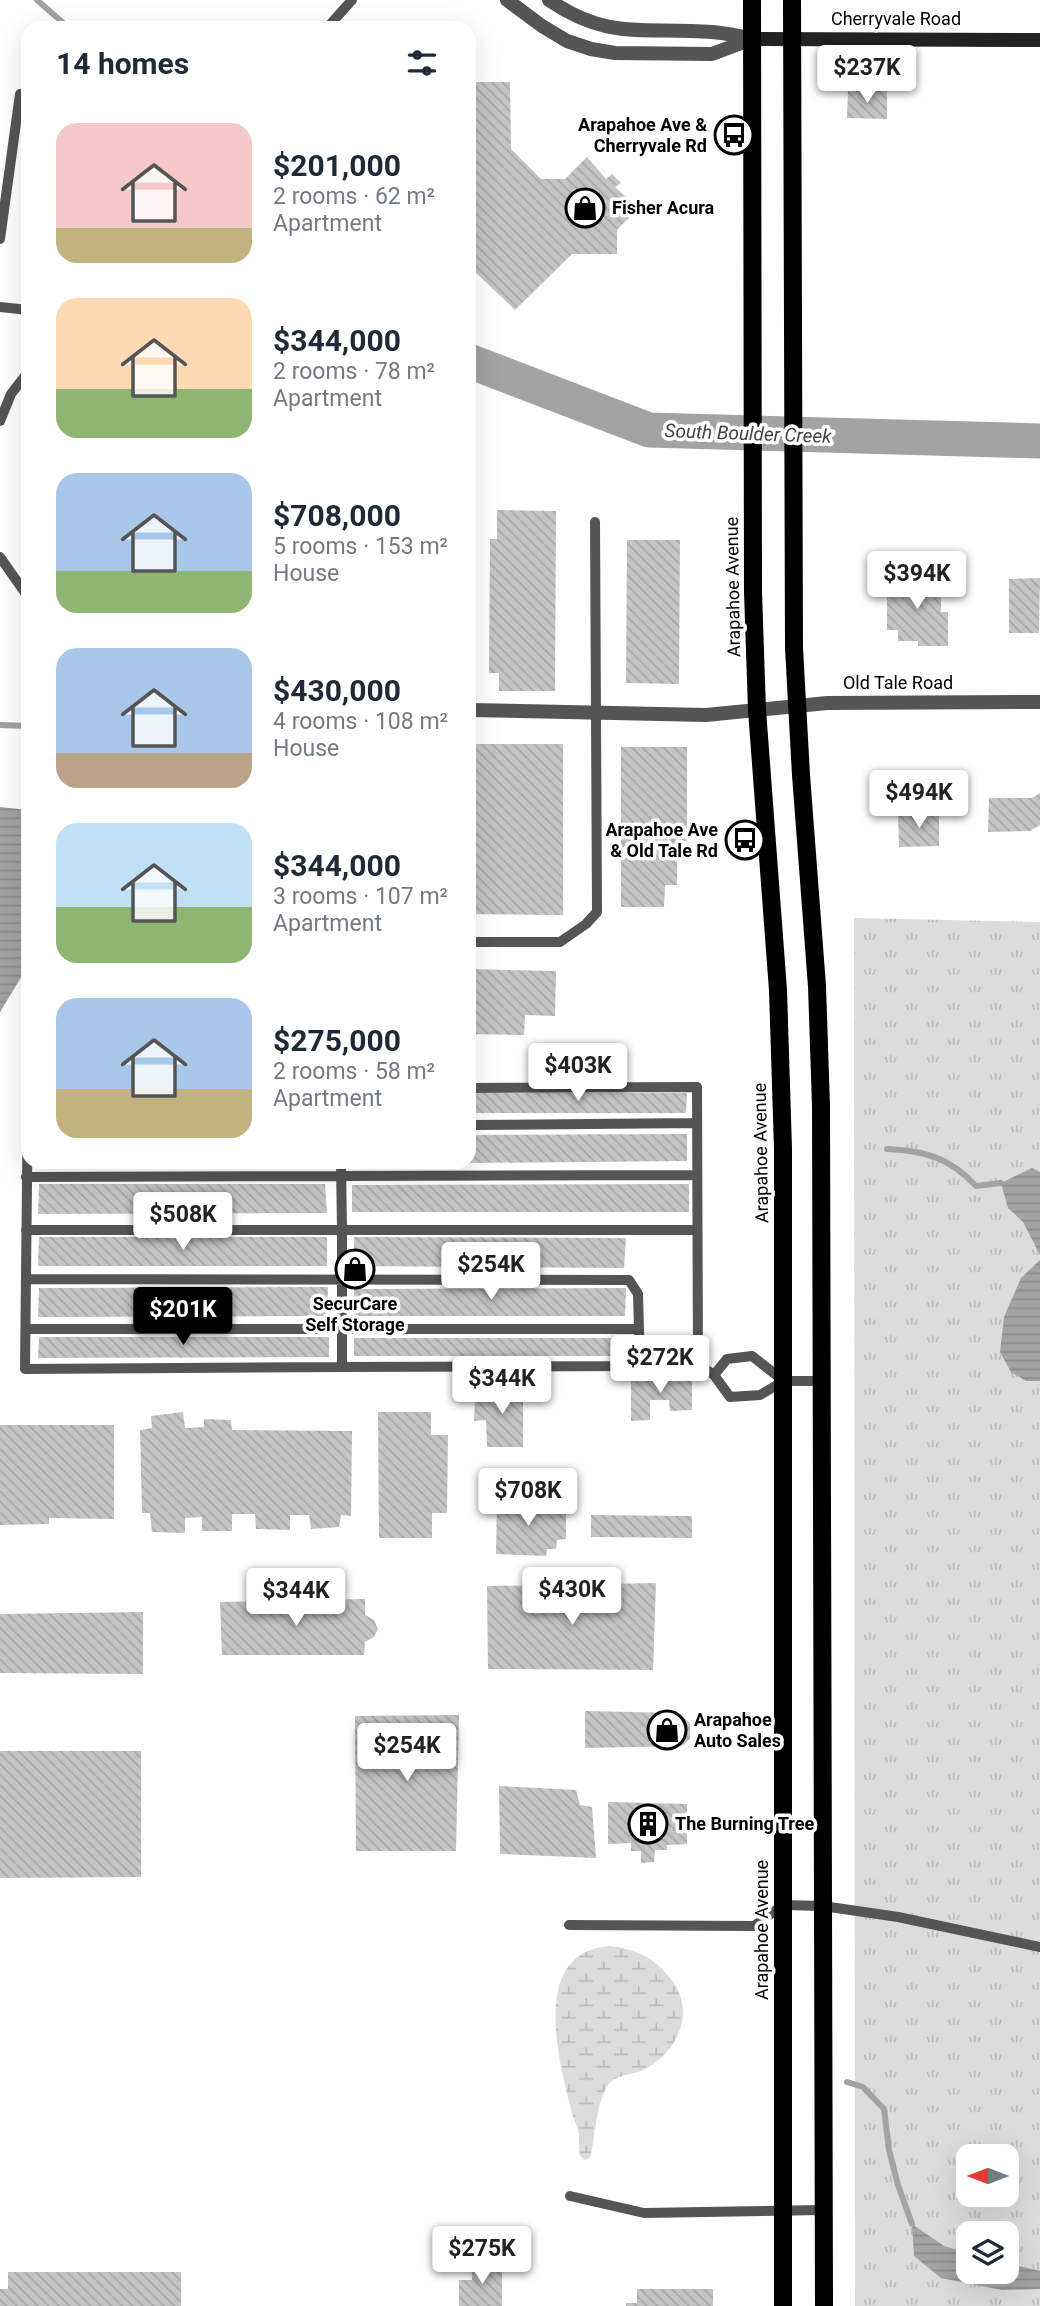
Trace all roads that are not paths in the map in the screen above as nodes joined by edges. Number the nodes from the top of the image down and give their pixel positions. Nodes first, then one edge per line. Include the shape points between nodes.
1 (352, 0) edge
2 (507, 0) edge
3 (549, 0) edge
4 (752, 0) edge
5 (792, 0) edge
6 (333, 21) edge
7 (793, 38) junction
8 (751, 39) junction
9 (1040, 40) edge
10 (21, 95) edge
11 (0, 239) edge
12 (0, 307) edge
13 (21, 309) edge
14 (21, 382) edge
15 (0, 421) edge
16 (595, 522) dead end
17 (0, 557) edge
18 (21, 587) edge
19 (1040, 702) edge
20 (796, 707) junction
21 (476, 710) edge
22 (757, 710) junction
23 (595, 712) junction
24 (476, 942) edge
25 (476, 1088) edge
26 (697, 1124) junction
27 (476, 1125) edge
28 (26, 1169) edge
29 (341, 1169) edge
30 (697, 1175) junction
31 (341, 1176) junction
32 (26, 1177) junction
33 (26, 1230) junction
34 (342, 1230) junction
35 (696, 1230) junction
36 (26, 1279) junction
37 (342, 1280) junction
38 (26, 1329) junction
39 (342, 1329) junction
40 (639, 1329) junction
41 (342, 1367) junction
42 (714, 1375) junction
43 (783, 1381) junction
44 (823, 1381) junction
45 (783, 1905) junction
46 (823, 1906) junction
47 (569, 1925) dead end
48 (1040, 1947) edge
49 (570, 2196) dead end
50 (823, 2210) junction
51 (783, 2211) junction
52 (783, 2306) edge
53 (824, 2306) edge

1 - 6 lane
2 - 8 street via 567,41 615,54 712,54
3 - 8 street via 605,27 712,32
4 - 8 main road, Arapahoe Avenue
5 - 7 main road
7 - 8 street, Cherryvale Road
7 - 9 street, Cherryvale Road
7 - 20 main road
8 - 22 main road, Arapahoe Avenue
10 - 11 lane
12 - 13 lane
14 - 15 lane
16 - 23 lane
17 - 18 lane
19 - 20 street, Old Tale Road
20 - 22 street, Old Tale Road
20 - 44 main road via 819,1045
21 - 23 street, Old Tale Road
22 - 23 street, Old Tale Road via 706,715
22 - 43 main road, Arapahoe Avenue via 780,1047
23 - 24 lane via 597,912 560,942
25 - 26 lane via 697,1087
26 - 27 lane
26 - 30 lane
28 - 32 lane
29 - 31 lane
30 - 31 lane
30 - 35 lane
31 - 32 lane
31 - 34 lane
32 - 33 lane
33 - 34 lane
33 - 36 lane
34 - 35 lane
34 - 37 lane
35 - 42 lane via 698,1364
36 - 37 lane
36 - 38 lane
37 - 39 lane
37 - 40 lane via 629,1280 638,1294
38 - 39 lane
38 - 41 lane via 25,1368
39 - 40 lane
39 - 41 lane
40 - 41 lane via 640,1366
42 - 43 lane via 730,1397 760,1395
42 - 43 lane via 727,1359 752,1356
43 - 44 lane
43 - 45 main road, Arapahoe Avenue
44 - 46 main road
45 - 46 lane
45 - 47 lane via 754,1926
45 - 51 main road, Arapahoe Avenue
46 - 48 lane
46 - 50 main road
49 - 51 lane via 644,2213
50 - 51 lane
50 - 53 main road
51 - 52 main road, Arapahoe Avenue

